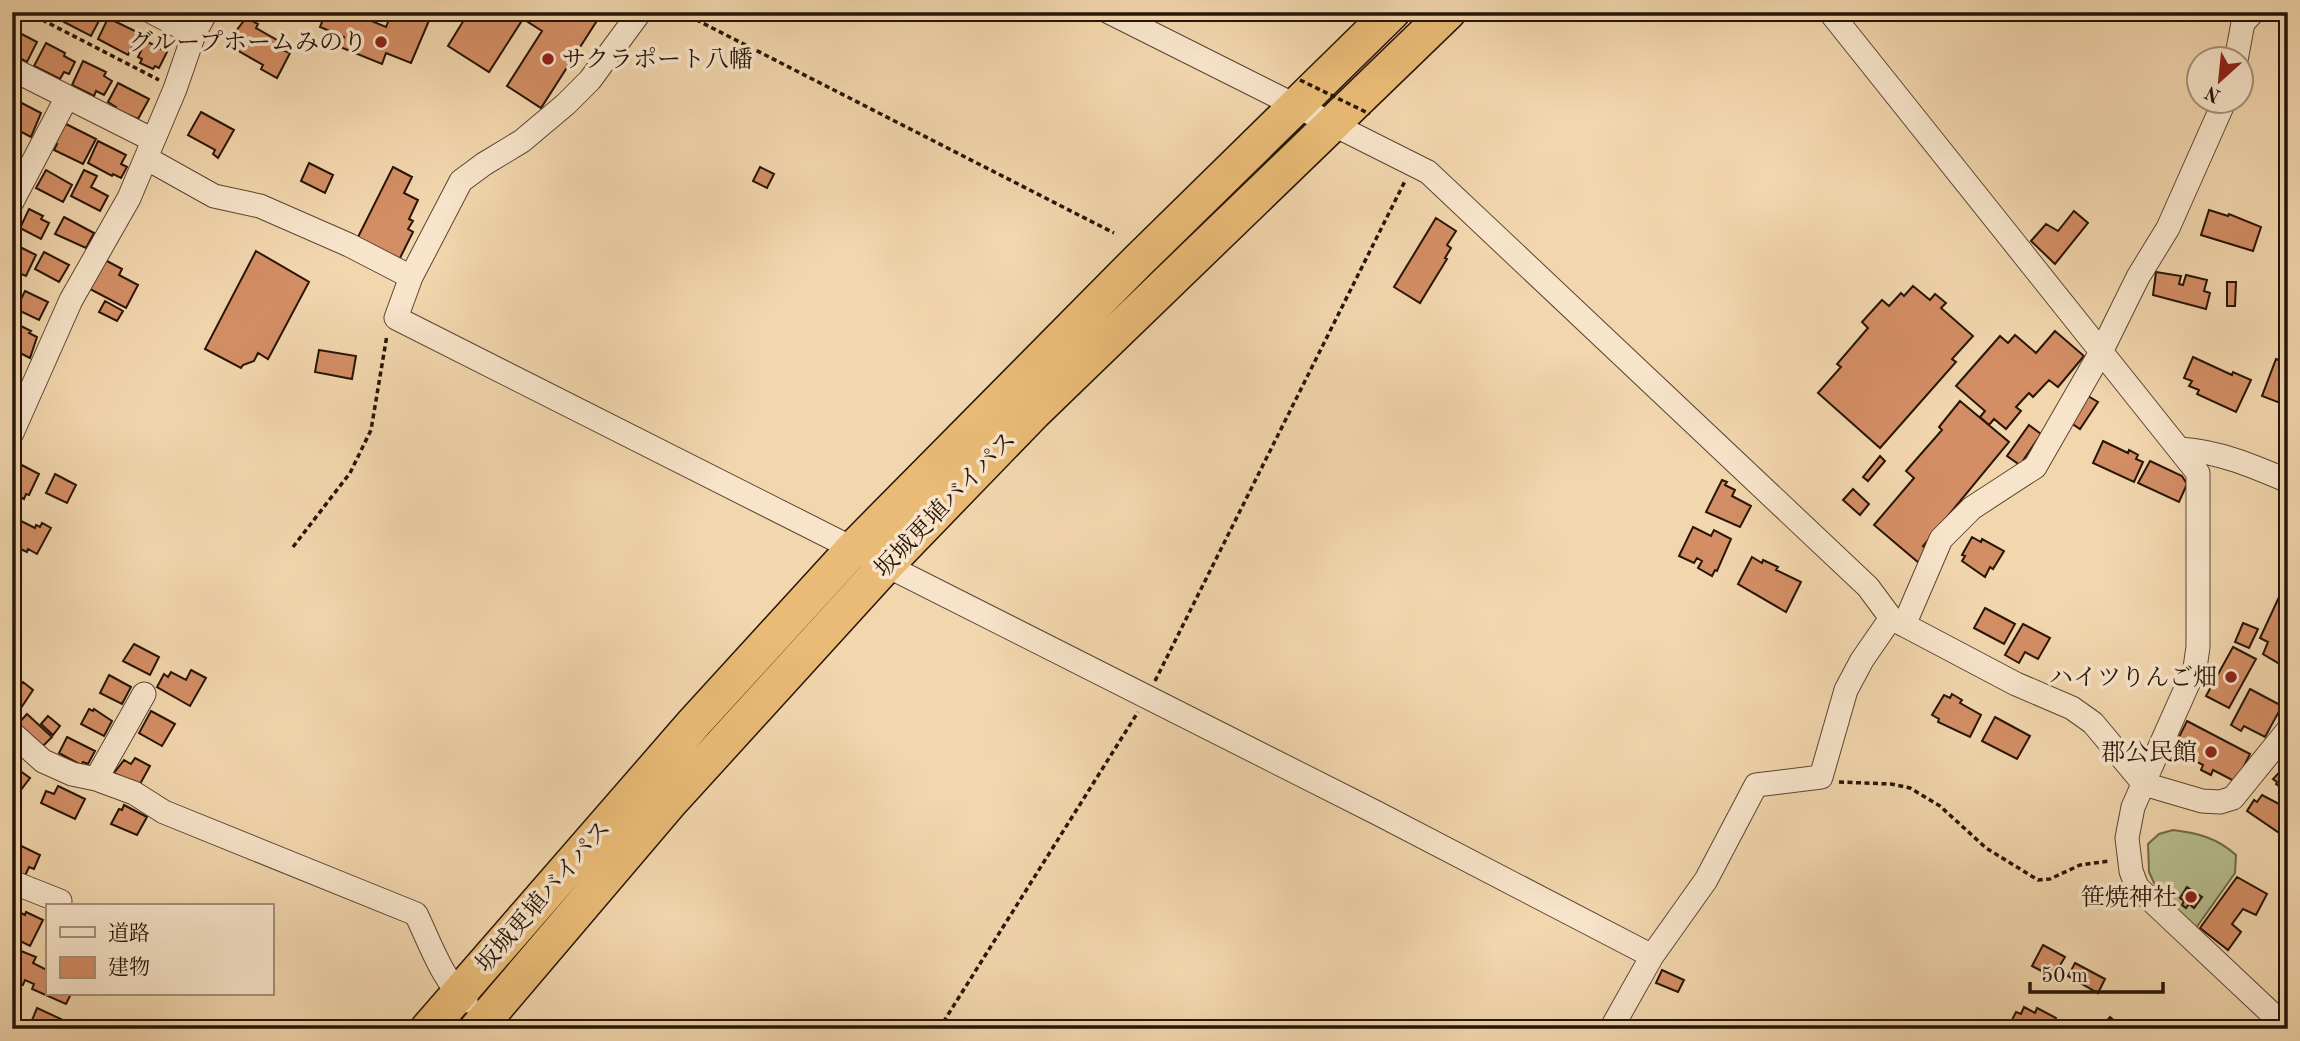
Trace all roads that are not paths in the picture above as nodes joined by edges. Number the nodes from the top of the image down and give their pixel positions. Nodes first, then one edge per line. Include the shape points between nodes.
1 (152, 12) edge
2 (206, 12) edge
3 (1109, 12) edge
4 (1392, 12) edge
5 (1448, 12) edge
6 (1830, 12) edge
7 (2253, 12) edge
8 (634, 15) edge
9 (194, 34) junction
10 (2238, 46) edge
11 (12, 69) edge
12 (1299, 93) junction
13 (66, 97) junction
14 (2218, 116) edge
15 (1332, 123) junction
16 (149, 149) junction
17 (12, 202) edge
18 (411, 277) junction
19 (2101, 352) junction
20 (13, 425) edge
21 (2179, 449) junction
22 (2288, 481) edge
23 (854, 548) junction
24 (885, 566) junction
25 (1898, 622) junction
26 (144, 694) dead end
27 (2288, 730) edge
28 (12, 733) edge
29 (96, 779) junction
30 (2144, 784) junction
31 (12, 882) edge
32 (60, 901) dead end
33 (1652, 956) junction
34 (458, 993) junction
35 (486, 1025) edge
36 (428, 1029) edge
37 (1611, 1029) edge
38 (2288, 1029) edge

1 - 9 street
2 - 9 street
3 - 12 street
4 - 12 highway, 坂城更埴バイパス
5 - 15 highway, 坂城更埴バイパス
6 - 19 street
7 - 10 street via 2243,23
8 - 18 street via 590,80 566,104 522,141 461,181
9 - 16 street
11 - 13 street
12 - 15 street
12 - 23 highway, 坂城更埴バイパス
13 - 16 street
13 - 17 street
14 - 19 street via 2168,228
15 - 24 highway, 坂城更埴バイパス via 1033,413
15 - 25 street via 1413,163 1438,181 1868,587
16 - 18 street via 214,196 260,206
16 - 20 street via 129,198 71,300
18 - 23 street via 396,317
19 - 21 street
19 - 25 street via 2035,467 1972,508 1941,539
21 - 22 street via 2203,450
21 - 30 street via 2198,473 2198,648 2195,668
23 - 24 street
23 - 34 highway, 坂城更埴バイパス
24 - 33 street
24 - 35 highway, 坂城更埴バイパス via 670,802
25 - 30 street via 2072,708 2093,723
25 - 33 street via 1862,660 1846,690 1821,777 1756,785 1706,880
26 - 29 street
27 - 30 street via 2233,798 2202,801
28 - 29 street via 43,761
29 - 34 street via 134,793 164,812 416,914
30 - 38 street via 2133,807 2127,838 2137,887
31 - 32 street
33 - 37 street
34 - 35 street
34 - 36 highway, 坂城更埴バイパス

